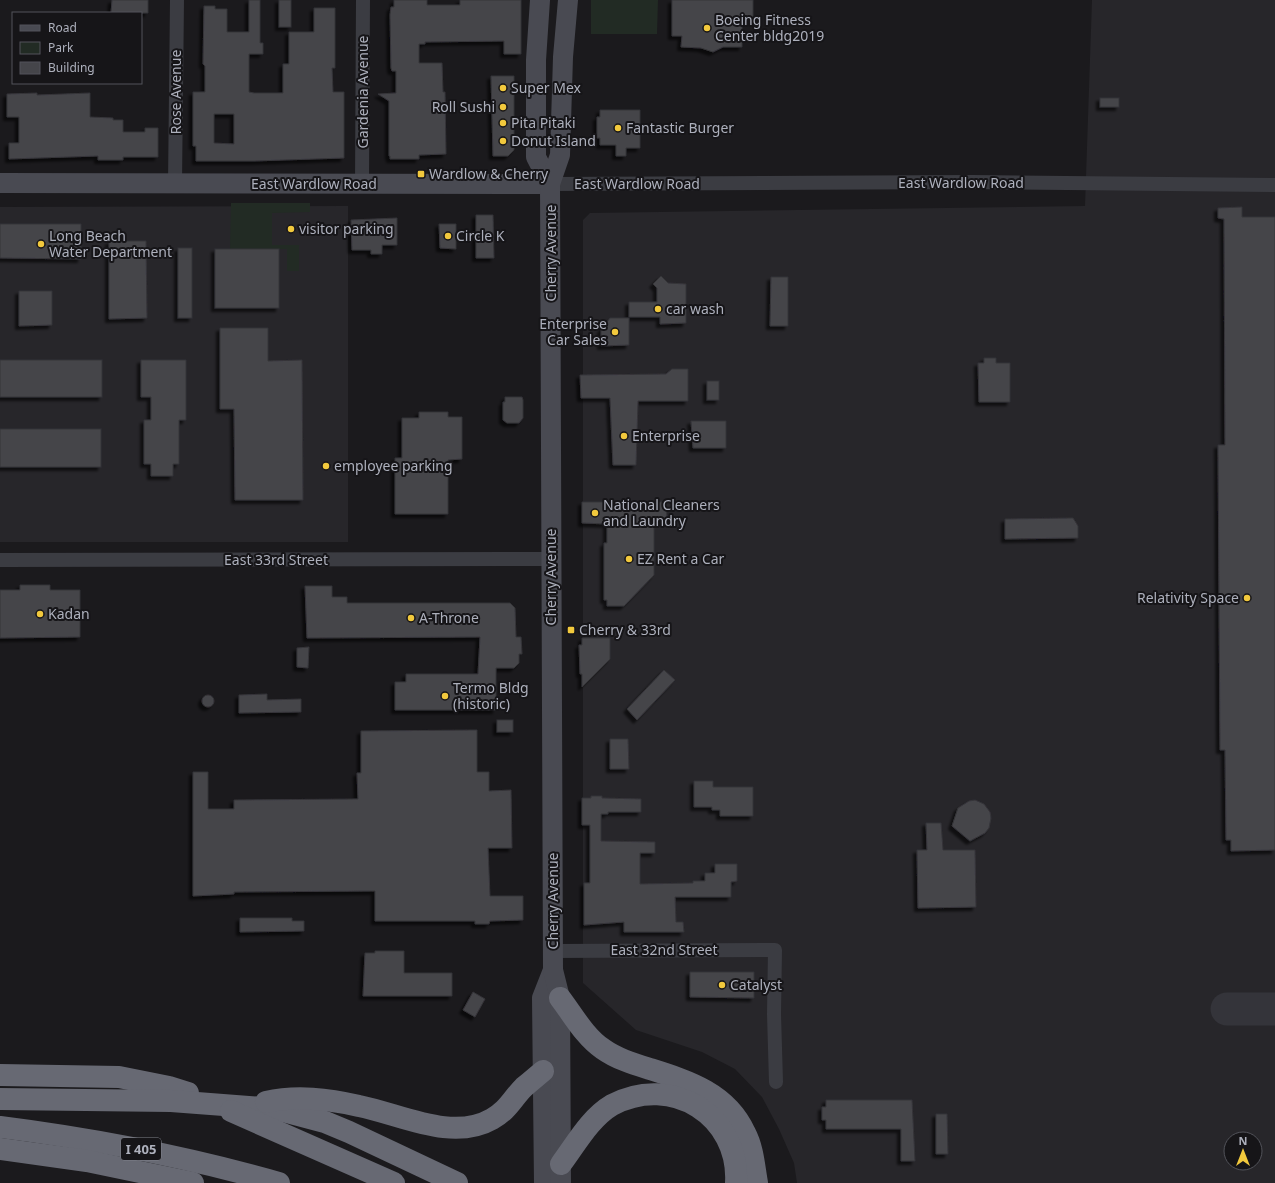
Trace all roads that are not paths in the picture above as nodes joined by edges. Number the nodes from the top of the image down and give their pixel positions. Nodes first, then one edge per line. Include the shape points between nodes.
1 (177, 0) edge
2 (363, 0) edge
3 (540, 0) edge
4 (568, 0) edge
5 (0, 184) edge
6 (175, 184) junction
7 (362, 184) junction
8 (550, 184) junction
9 (1275, 185) edge
10 (551, 559) junction
11 (0, 560) edge
12 (553, 950) junction
13 (553, 970) junction
14 (560, 998) junction
15 (542, 1071) junction
16 (0, 1075) edge
17 (776, 1082) dead end
18 (0, 1099) edge
19 (249, 1106) junction
20 (0, 1127) edge
21 (0, 1150) edge
22 (0, 1163) edge
23 (561, 1174) edge
24 (130, 1183) edge
25 (193, 1183) edge
26 (279, 1183) edge
27 (394, 1183) edge
28 (457, 1183) edge
29 (544, 1183) edge
30 (736, 1183) edge
31 (757, 1183) edge

1 - 6 street, Rose Avenue
2 - 7 street, Gardenia Avenue
3 - 8 main road, Cherry Avenue via 536,60 536,157
4 - 8 main road, Cherry Avenue via 563,57 560,155
5 - 6 main road, East Wardlow Road
6 - 7 main road, East Wardlow Road
7 - 8 main road, East Wardlow Road
8 - 9 street, East Wardlow Road via 972,182
8 - 10 main road, Cherry Avenue
10 - 11 street, East 33rd Street
10 - 12 main road, Cherry Avenue
12 - 13 main road, Cherry Avenue
12 - 17 street, East 32nd Street via 775,950
13 - 14 main road, Cherry Avenue
13 - 15 main road, Cherry Avenue via 542,998
14 - 23 main road, Cherry Avenue
14 - 31 highway via 594,1042 603,1049 625,1060 699,1086 718,1098 745,1133
15 - 19 highway via 502,1112 491,1120 468,1127 442,1127 327,1100 286,1098
15 - 29 main road, Cherry Avenue
16 - 27 highway via 94,1075 169,1087 200,1098
18 - 19 highway via 148,1100
19 - 28 highway via 276,1109 325,1122
20 - 26 highway, I 405 via 121,1145 184,1158
21 - 25 highway via 87,1161
22 - 24 highway, I 405
23 - 30 highway via 592,1121 601,1113 621,1101 644,1094 656,1094 674,1096 691,1103 719,1125 735,1159

